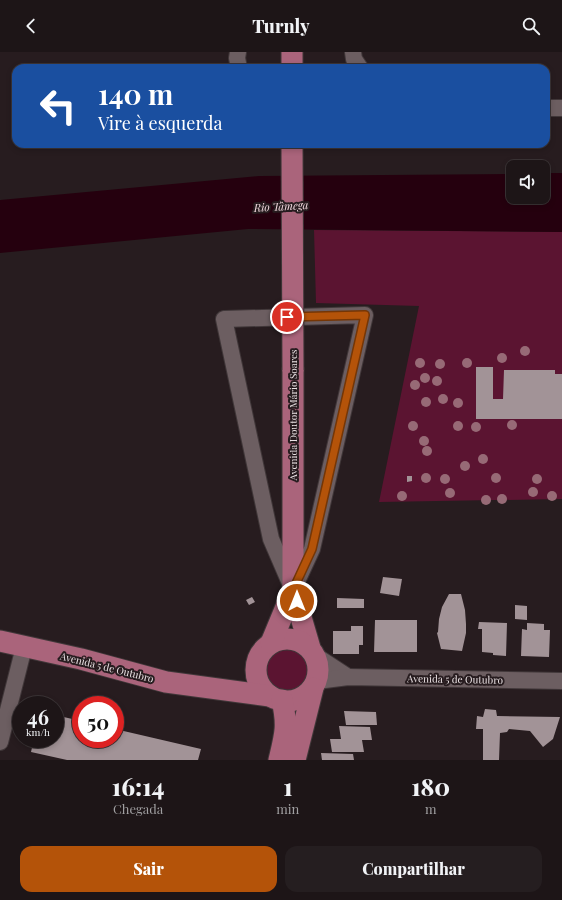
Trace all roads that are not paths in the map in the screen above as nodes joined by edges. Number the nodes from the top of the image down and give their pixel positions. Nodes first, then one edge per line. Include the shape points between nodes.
1 (238, 52) edge
2 (238, 64) edge
3 (550, 108) edge
4 (562, 108) edge
5 (292, 148) edge
6 (293, 590) junction
7 (0, 642) edge
8 (24, 647) junction
9 (265, 650) junction
10 (313, 652) junction
11 (348, 677) junction
12 (562, 681) edge
13 (315, 684) junction
14 (215, 688) junction
15 (276, 698) junction
16 (0, 742) edge
17 (279, 760) edge
18 (295, 760) edge

1 - 2 street
3 - 4 street
5 - 6 main road, Avenida Doutor Mário Soares, bridge
6 - 6 street via 312,549 365,315 224,319 271,539
6 - 9 main road, Avenida Doutor Mário Soares
6 - 10 main road, Avenida Doutor Mário Soares
7 - 8 main road, Avenida 5 de Outubro
8 - 14 main road, Avenida 5 de Outubro via 166,682
8 - 16 street
9 - 10 main road via 280,639 291,638 302,642
9 - 14 main road via 240,676
9 - 15 main road via 256,665 256,674 264,690
10 - 11 street
10 - 13 main road via 319,673
11 - 12 street, Avenida 5 de Outubro
11 - 13 street, Avenida 5 de Outubro
13 - 15 main road via 299,699 291,701
13 - 18 main road
14 - 15 main road, Avenida 5 de Outubro
15 - 17 main road via 285,715 286,727

